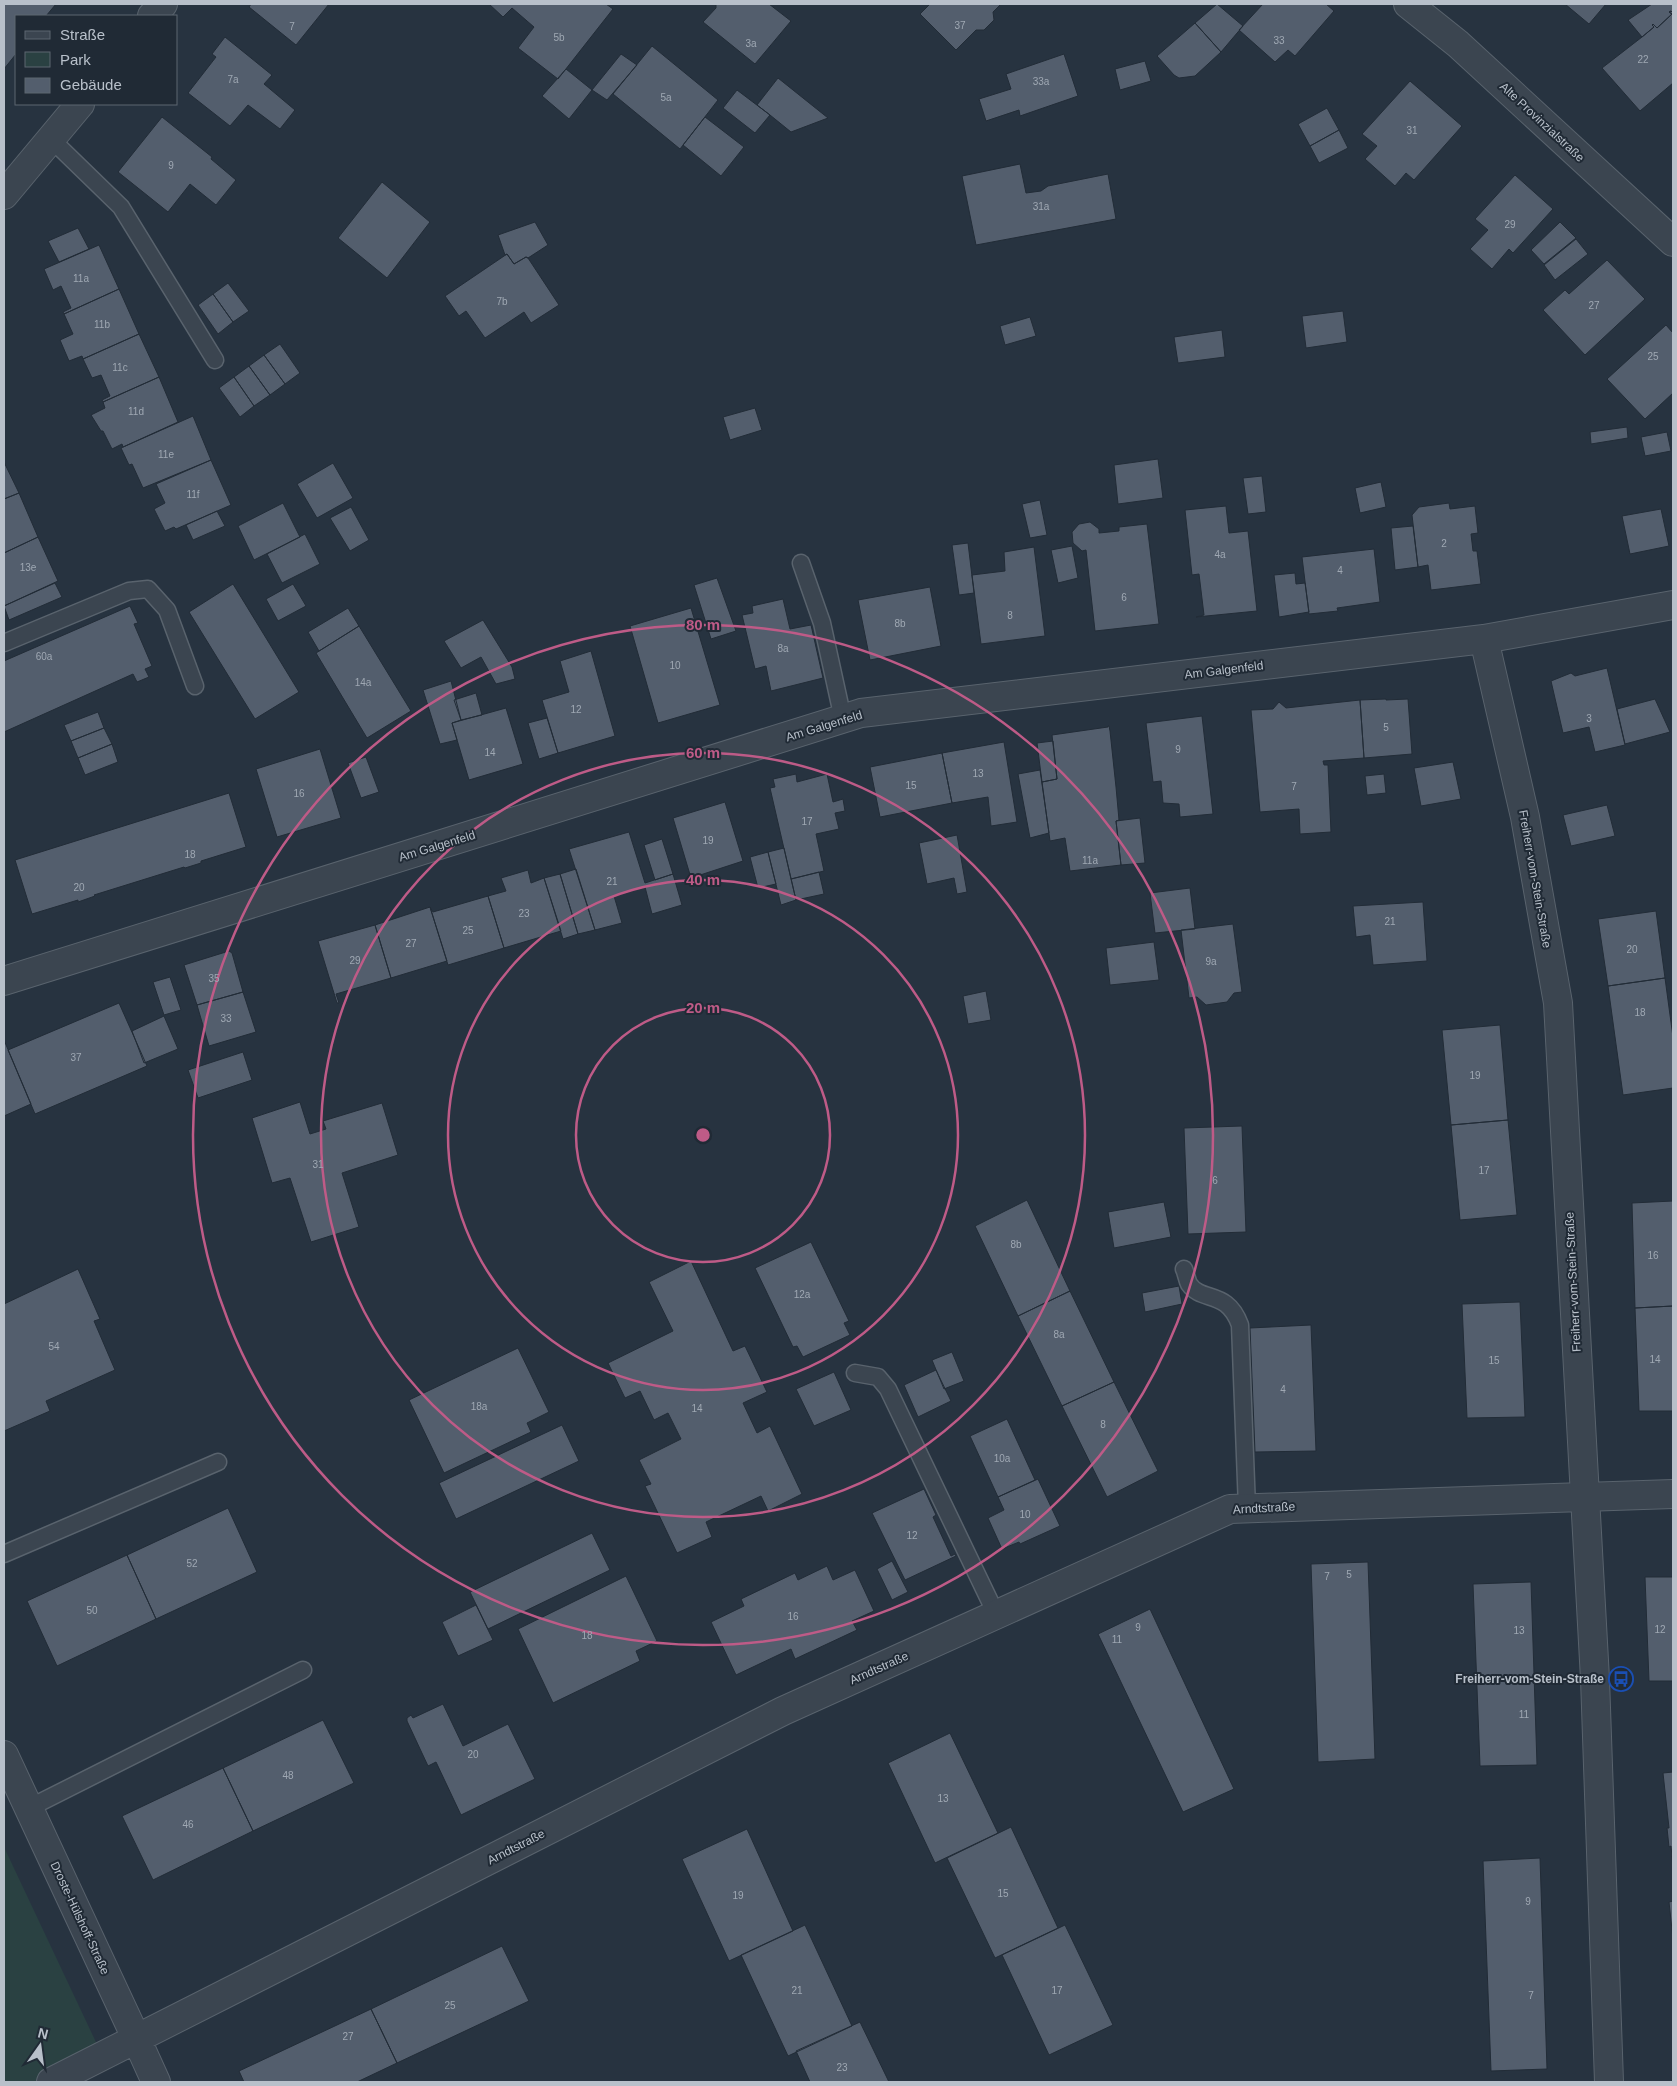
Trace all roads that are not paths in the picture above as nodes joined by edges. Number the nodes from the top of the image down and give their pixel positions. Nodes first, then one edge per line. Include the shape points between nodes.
1 (163, 4) edge
2 (1408, 4) edge
3 (153, 15) edge
4 (79, 105) edge
5 (51, 139) junction
6 (7, 187) edge
7 (1673, 242) edge
8 (215, 360) dead end
9 (801, 563) dead end
10 (1673, 604) edge
11 (1484, 638) junction
12 (4, 643) edge
13 (196, 686) dead end
14 (842, 719) junction
15 (4, 981) edge
16 (1184, 1269) dead end
17 (855, 1372) dead end
18 (218, 1462) dead end
19 (1673, 1494) edge
20 (1584, 1497) junction
21 (1247, 1508) junction
22 (4, 1554) edge
23 (996, 1614) junction
24 (303, 1670) dead end
25 (4, 1755) edge
26 (29, 1808) junction
27 (138, 2040) junction
28 (51, 2082) edge
29 (156, 2082) edge
30 (1609, 2082) edge

1 - 3 street
2 - 7 street, Alte Provinzialstraße via 1465,51
4 - 5 street
5 - 6 street
5 - 8 lane via 121,207
9 - 14 lane via 822,623
10 - 11 street, Am Galgenfeld
11 - 14 street, Am Galgenfeld via 861,713
11 - 20 street, Freiherr-vom-Stein-Straße via 1525,817 1558,1003
12 - 13 lane via 129,591 148,589 167,610
14 - 15 street, Am Galgenfeld
16 - 21 lane via 1189,1284 1228,1304 1240,1325
17 - 23 lane via 878,1377 888,1389
18 - 22 lane
19 - 20 street, Arndtstraße
20 - 21 street, Arndtstraße
20 - 30 street, Freiherr-vom-Stein-Straße via 1595,1679
21 - 23 street, Arndtstraße via 1230,1509
23 - 27 street, Arndtstraße via 783,1711
24 - 26 lane
25 - 26 street, Droste-Hülshoff-Straße
26 - 27 street, Droste-Hülshoff-Straße
27 - 28 street, Arndtstraße
27 - 29 street, Droste-Hülshoff-Straße

